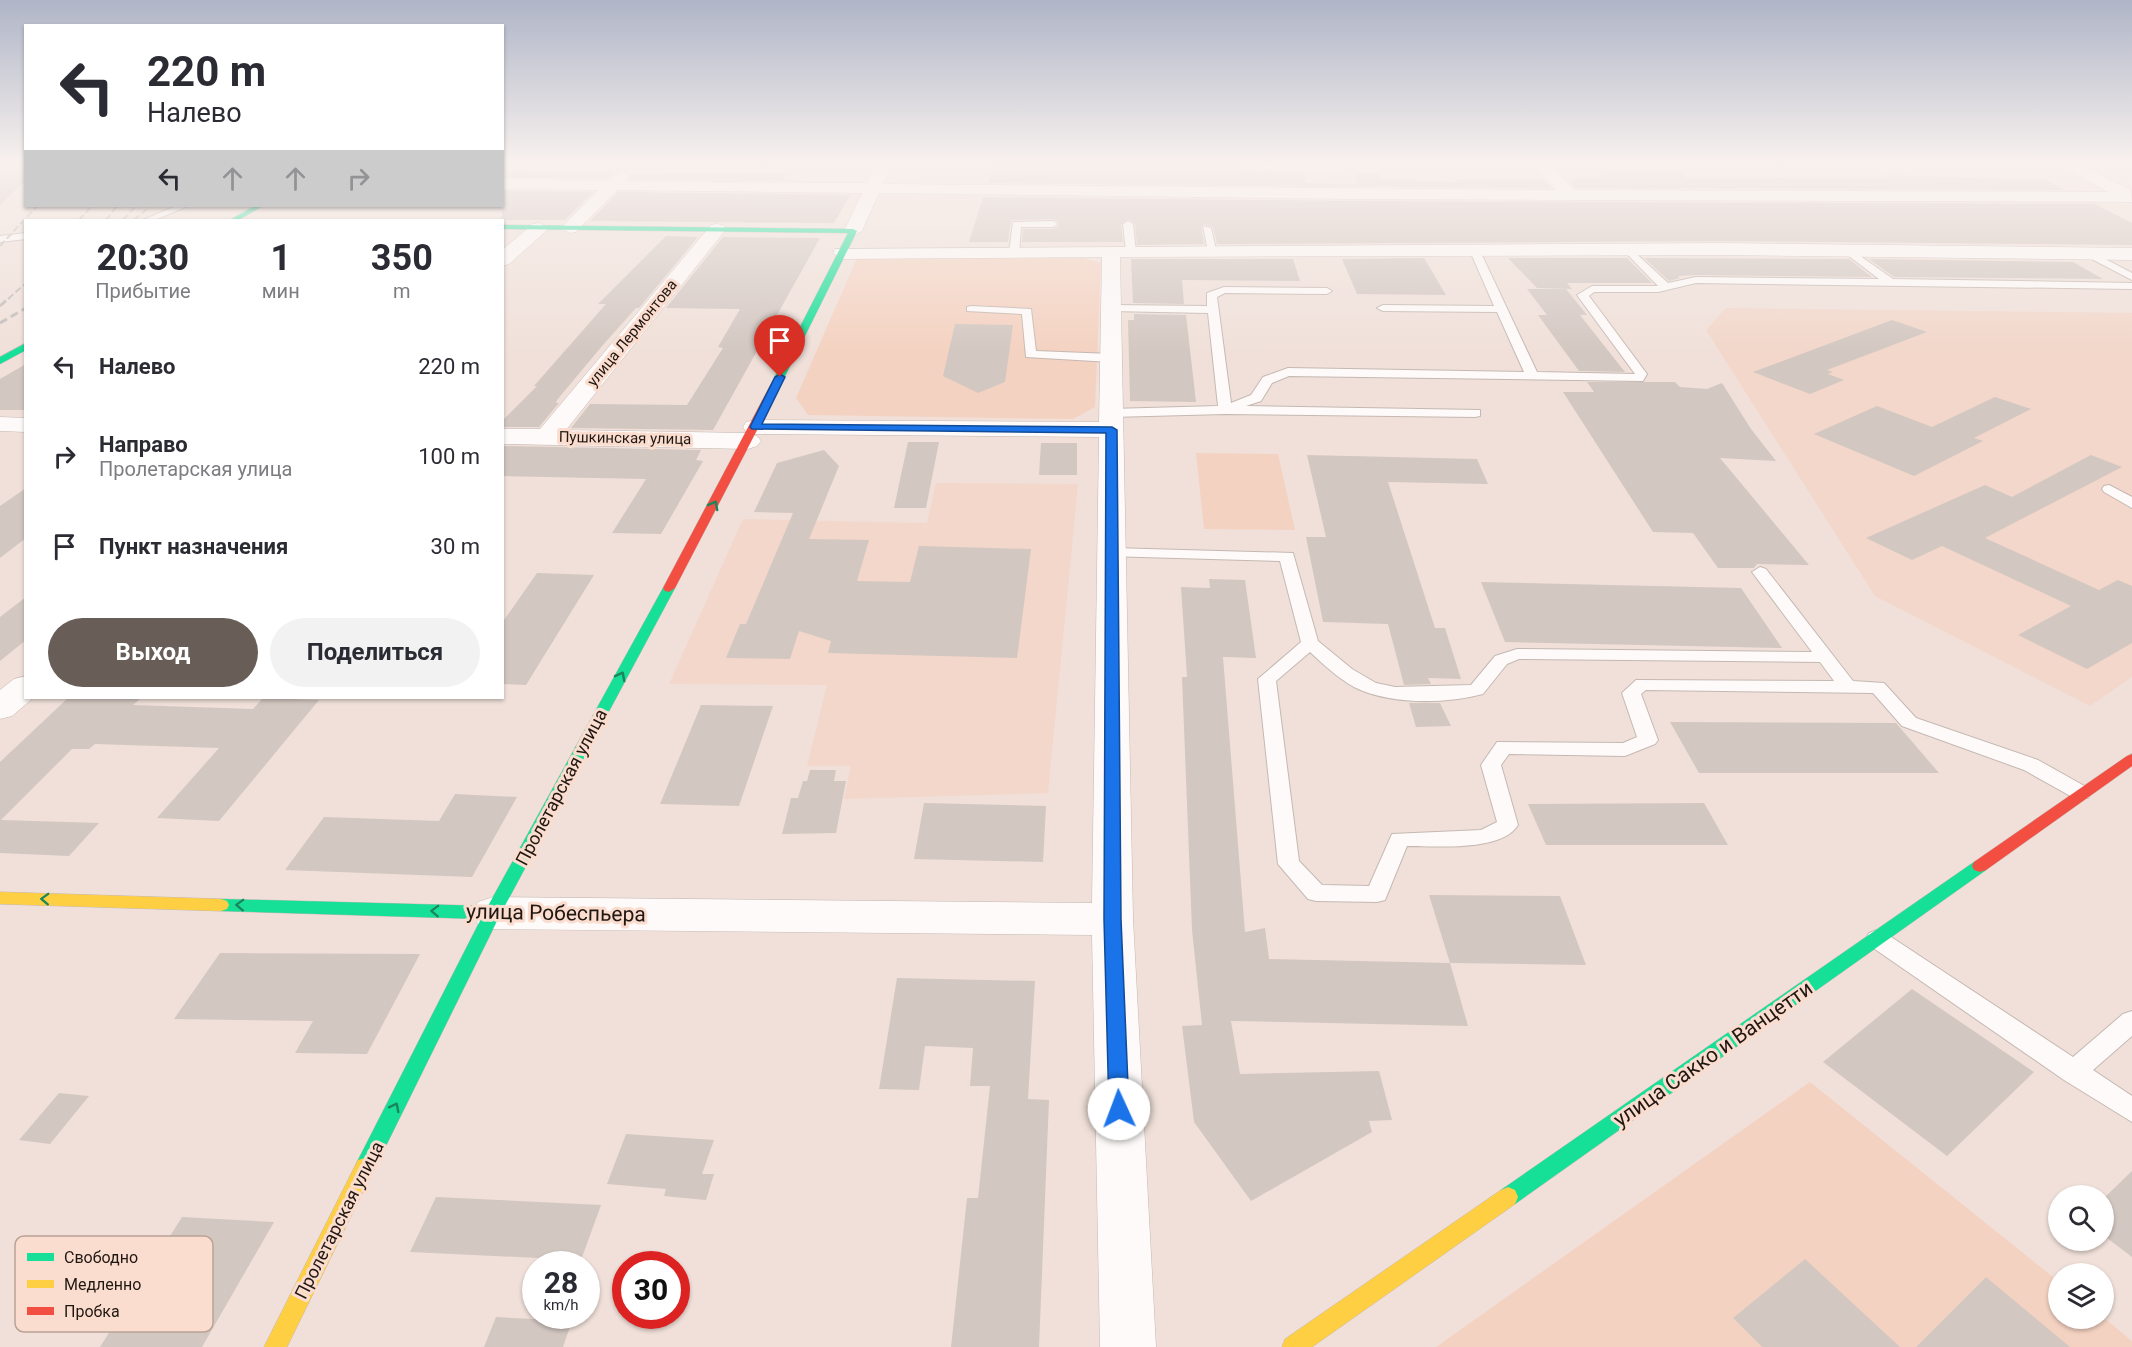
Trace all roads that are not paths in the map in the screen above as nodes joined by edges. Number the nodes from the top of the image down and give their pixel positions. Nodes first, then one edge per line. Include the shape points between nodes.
1 (504, 227) edge
2 (855, 227) edge
3 (1016, 227) edge
4 (1127, 227) edge
5 (539, 228) junction
6 (570, 228) joint
7 (1206, 228) dead end
8 (717, 229) junction
9 (853, 231) junction
10 (24, 236) edge
11 (0, 239) edge
12 (1629, 250) junction
13 (1475, 251) junction
14 (1849, 251) junction
15 (1121, 252) junction
16 (1213, 252) junction
17 (1014, 253) junction
18 (506, 254) edge
19 (842, 254) junction
20 (2090, 254) junction
21 (2132, 254) edge
22 (2132, 277) edge
23 (1891, 283) junction
24 (2132, 286) edge
25 (1666, 287) junction
26 (1327, 291) dead end
27 (1111, 308) junction
28 (1383, 308) dead end
29 (971, 309) dead end
30 (1501, 309) junction
31 (1214, 310) junction
32 (24, 347) edge
33 (1111, 358) junction
34 (0, 361) edge
35 (1532, 376) junction
36 (1225, 410) junction
37 (1475, 413) dead end
38 (1111, 422) junction
39 (0, 424) edge
40 (24, 425) edge
41 (752, 434) junction
42 (504, 436) edge
43 (547, 437) junction
44 (2109, 489) dead end
45 (2132, 504) edge
46 (1112, 553) junction
47 (1760, 572) dead end
48 (1310, 644) junction
49 (1825, 657) junction
50 (1847, 686) junction
51 (24, 688) edge
52 (0, 708) edge
53 (2132, 759) edge
54 (2081, 793) junction
55 (0, 898) edge
56 (493, 913) junction
57 (1112, 919) junction
58 (1877, 939) junction
59 (2132, 1022) edge
60 (2073, 1072) junction
61 (2132, 1110) edge
62 (275, 1347) edge
63 (1128, 1347) edge
64 (1293, 1347) edge

1 - 5 main road
2 - 9 street
3 - 17 lane
4 - 15 lane
5 - 6 main road
5 - 18 street
6 - 8 main road
7 - 16 lane
8 - 9 main road
8 - 43 street, улица Лермонтова
9 - 19 main road, Пролетарская улица
10 - 11 lane
12 - 13 street
12 - 14 street
12 - 25 lane
13 - 16 street
13 - 30 lane
14 - 20 street
14 - 23 lane
15 - 16 street
15 - 17 street
15 - 27 street
17 - 19 street
19 - 41 main road, Пролетарская улица
20 - 21 street
20 - 22 lane
23 - 24 lane
23 - 25 lane via 1696,280
25 - 35 lane via 1592,289 1583,296 1641,374 1639,378
26 - 31 lane via 1224,290 1211,295
27 - 31 lane
27 - 33 street
28 - 30 lane
29 - 33 lane via 1027,311 1030,354
30 - 35 lane
31 - 36 lane
32 - 34 main road
33 - 38 street
35 - 36 lane via 1288,372 1267,380 1256,398
36 - 37 lane
36 - 38 lane
38 - 41 street, Пушкинская улица
38 - 46 street
39 - 40 street
41 - 43 street, Пушкинская улица
56 -> 41 main road, Пролетарская улица
42 - 43 street, Пушкинская улица
44 - 45 lane
46 - 48 lane via 1287,556
46 - 57 street
47 - 49 lane
48 - 49 lane via 1347,674 1369,687 1388,692 1478,690 1501,660 1517,654
48 - 50 lane via 1267,679 1289,864 1316,892 1377,894 1399,839 1484,837 1508,825 1491,765 1504,747 1625,750 1648,740 1631,693 1642,684
49 - 50 lane
50 - 54 lane via 1878,687 1909,722 2031,765
51 - 52 street
53 - 54 main road, улица Сакко и Ванцетти
54 - 58 main road, улица Сакко и Ванцетти
56 -> 55 main road, улица Робеспьера
56 - 57 street, улица Робеспьера
62 -> 56 main road, Пролетарская улица
57 - 63 street
58 - 60 lane
58 - 64 main road, улица Сакко и Ванцетти
59 - 60 lane
60 - 61 lane

